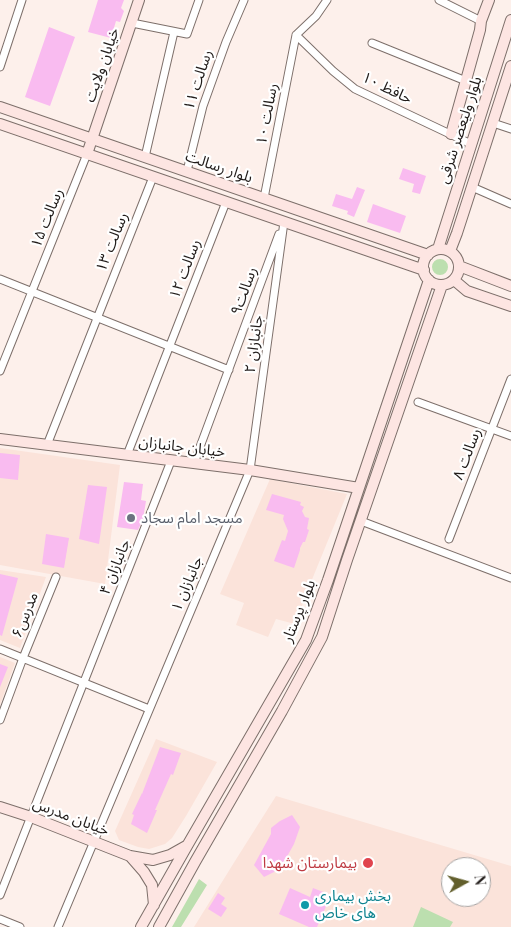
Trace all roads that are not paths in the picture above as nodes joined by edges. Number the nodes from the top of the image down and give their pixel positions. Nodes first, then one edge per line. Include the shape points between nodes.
1 (22, 0) edge
2 (139, 0) edge
3 (198, 0) edge
4 (244, 0) edge
5 (327, 0) edge
6 (439, 0) edge
7 (489, 0) edge
8 (511, 20) edge
9 (481, 21) junction
10 (132, 23) junction
11 (174, 32) junction
12 (296, 35) junction
13 (372, 43) dead end
14 (511, 66) edge
15 (0, 67) edge
16 (466, 81) junction
17 (0, 106) edge
18 (492, 123) junction
19 (2, 125) edge
20 (511, 129) edge
21 (451, 134) junction
22 (0, 136) edge
23 (92, 139) junction
24 (471, 144) junction
25 (87, 154) junction
26 (144, 157) junction
27 (186, 171) junction
28 (153, 177) junction
29 (472, 187) junction
30 (264, 198) junction
31 (226, 202) junction
32 (511, 204) edge
33 (284, 222) junction
34 (438, 249) junction
35 (450, 251) junction
36 (428, 255) junction
37 (459, 266) junction
38 (424, 270) junction
39 (0, 279) edge
40 (429, 280) junction
41 (454, 280) junction
42 (442, 285) junction
43 (511, 286) edge
44 (32, 291) junction
45 (511, 306) edge
46 (97, 318) junction
47 (170, 346) junction
48 (229, 370) junction
49 (0, 371) edge
50 (511, 379) edge
51 (418, 402) dead end
52 (491, 428) junction
53 (511, 436) edge
54 (0, 439) edge
55 (47, 445) junction
56 (127, 455) junction
57 (171, 461) junction
58 (194, 464) junction
59 (250, 470) junction
60 (359, 488) junction
61 (361, 521) junction
62 (449, 539) dead end
63 (338, 551) junction
64 (347, 560) junction
65 (56, 577) dead end
66 (511, 578) edge
67 (0, 649) edge
68 (23, 658) junction
69 (84, 683) junction
70 (149, 709) junction
71 (0, 720) edge
72 (0, 807) edge
73 (31, 817) junction
74 (93, 842) junction
75 (187, 846) junction
76 (130, 856) junction
77 (0, 895) edge
78 (154, 905) junction
79 (0, 919) edge
80 (20, 927) edge
81 (58, 927) edge
82 (141, 927) edge
83 (159, 927) edge

1 - 15 street
2 - 10 main road, خیابان ولایت
3 - 11 street via 187,34
4 - 27 street, رسالت ۱۱ via 203,106
5 - 12 street
6 - 9 street
7 - 9 main road
8 - 24 main road, بلوار ولیعصر شرقی
9 - 16 main road
10 - 11 street
10 - 23 main road, خیابان ولایت
11 - 26 street
12 - 21 street, حافظ ۱۰ via 355,89
12 - 30 street, رسالت ۱۰
13 - 16 street
14 - 18 main road, بلوار ولیعصر شرقی
16 - 21 main road
17 - 23 main road, بلوار رسالت
18 - 20 street
18 - 29 main road, بلوار ولیعصر شرقی
19 - 22 main road
19 - 25 main road, بلوار رسالت
21 - 24 street, حافظ ۱۰
23 - 25 main road, خیابان ولایت
23 - 26 main road, بلوار رسالت
24 - 34 main road, بلوار ولیعصر شرقی
25 - 28 main road, بلوار رسالت
25 - 44 street, رسالت ۱۵
26 - 27 main road, بلوار رسالت
27 - 30 main road, بلوار رسالت
28 - 31 main road, بلوار رسالت
28 - 46 street, رسالت ۱۳
29 - 32 street
29 - 35 main road, بلوار ولیعصر شرقی
30 - 36 main road, بلوار رسالت
31 - 33 main road, بلوار رسالت
31 - 47 street, رسالت ۱۲
33 - 38 main road, بلوار رسالت
33 - 48 street, رسالت۹
33 - 59 street, جانبازان ۲
34 - 35 main road
34 - 36 main road
35 - 37 main road via 458,259
36 - 38 main road
37 - 41 main road
37 - 43 main road
38 - 40 main road
39 - 44 street
40 - 42 main road
40 - 60 main road, بلوار پرستار
41 - 42 main road
41 - 45 main road via 467,291
42 - 61 main road, بلوار پرستار
44 - 46 street
44 - 49 street, رسالت ۱۵
46 - 47 street
46 - 55 street, رسالت ۱۳
47 - 48 street
47 - 56 street, رسالت ۱۲
48 - 58 street, رسالت۹
50 - 52 street, رسالت ۸
51 - 52 street
52 - 53 street
52 - 62 street, رسالت ۸
54 - 55 main road, خیابان جانبازان
55 - 56 main road, خیابان جانبازان
56 - 57 main road, خیابان جانبازان
57 - 58 main road, خیابان جانبازان
57 - 69 street, جانبازان ۴
58 - 59 main road, خیابان جانبازان
59 - 60 main road, خیابان جانبازان
59 - 70 street, جانبازان ۱
60 - 63 main road, بلوار پرستار
61 - 64 main road, بلوار پرستار
61 - 66 street
63 - 64 main road
63 - 75 main road, بلوار پرستار via 306,640
64 - 83 main road, بلوار پرستار via 322,637
65 - 68 street, مدرس۶
67 - 68 street
68 - 69 street
68 - 71 street, مدرس۶
69 - 70 street
69 - 73 street, جانبازان ۴
70 - 74 street, جانبازان ۱
72 - 73 main road, خیابان مدرس
73 - 74 main road, خیابان مدرس
73 - 77 street, جانبازان ۴
74 - 76 main road, خیابان مدرس
74 - 81 street, جانبازان ۱
75 - 76 main road, خیابان مدرس via 153,860
75 - 78 main road, بلوار پرستار
76 - 78 main road via 152,885
78 - 82 main road, بلوار پرستار
79 - 80 street

